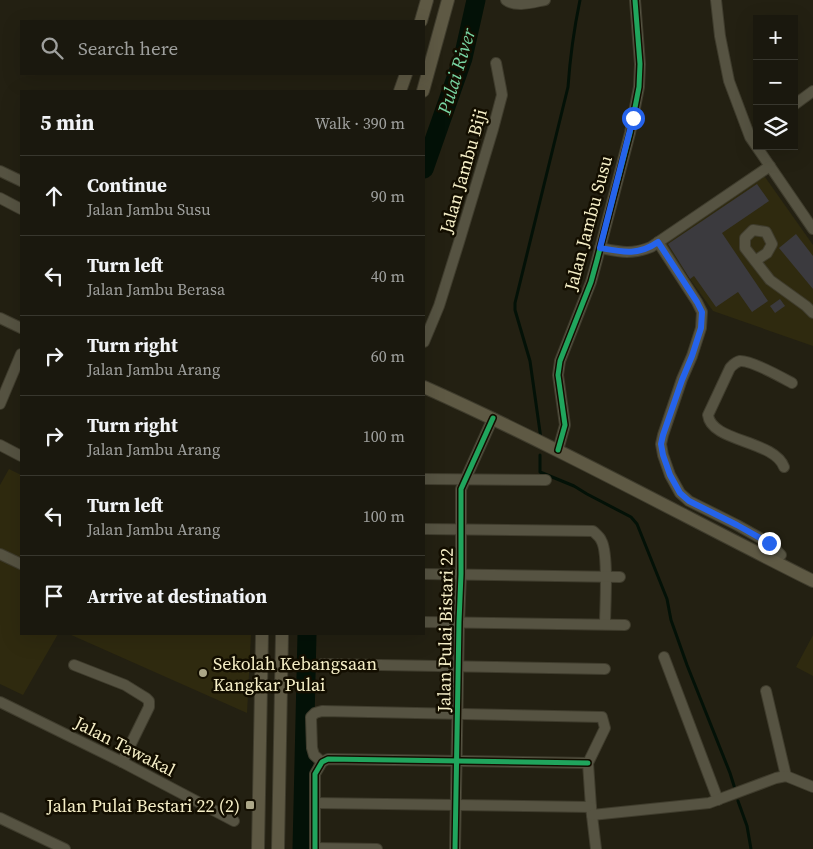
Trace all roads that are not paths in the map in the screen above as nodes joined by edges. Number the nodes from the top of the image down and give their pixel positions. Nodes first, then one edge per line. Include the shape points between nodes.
1 (427, 0) edge
2 (448, 0) edge
3 (506, 0) edge
4 (545, 0) edge
5 (635, 0) edge
6 (716, 0) edge
7 (421, 20) edge
8 (496, 63) dead end
9 (406, 75) edge
10 (400, 90) edge
11 (423, 90) edge
12 (813, 91) edge
13 (798, 102) edge
14 (753, 135) edge
15 (761, 150) edge
16 (770, 166) junction
17 (0, 171) edge
18 (20, 181) edge
19 (0, 198) edge
20 (20, 208) edge
21 (813, 229) edge
22 (658, 242) junction
23 (600, 248) junction
24 (755, 261) dead end
25 (813, 313) edge
26 (0, 318) edge
27 (20, 328) edge
28 (425, 340) edge
29 (20, 356) edge
30 (792, 383) dead end
31 (425, 387) edge
32 (0, 404) edge
33 (493, 418) junction
34 (0, 445) edge
35 (558, 450) junction
36 (20, 455) edge
37 (784, 467) dead end
38 (425, 479) edge
39 (465, 480) junction
40 (546, 480) dead end
41 (425, 529) edge
42 (460, 529) junction
43 (0, 554) edge
44 (781, 555) dead end
45 (20, 564) edge
46 (425, 574) edge
47 (461, 574) junction
48 (605, 576) junction
49 (620, 577) dead end
50 (813, 581) edge
51 (425, 622) edge
52 (458, 622) junction
53 (604, 624) junction
54 (625, 625) dead end
55 (262, 635) edge
56 (282, 635) edge
57 (664, 657) dead end
58 (322, 664) dead end
59 (74, 665) dead end
60 (458, 667) junction
61 (604, 670) dead end
62 (766, 691) dead end
63 (0, 702) edge
64 (457, 714) junction
65 (325, 760) junction
66 (456, 761) junction
67 (122, 762) junction
68 (588, 763) junction
69 (786, 776) junction
70 (813, 787) edge
71 (718, 800) junction
72 (315, 803) junction
73 (456, 806) junction
74 (591, 811) junction
75 (0, 818) edge
76 (234, 821) dead end
77 (315, 848) edge
78 (65, 849) edge
79 (258, 849) edge
80 (278, 849) edge
81 (377, 849) edge
82 (455, 849) edge
83 (596, 849) edge

1 - 7 main road
2 - 11 main road
3 - 4 street via 519,4
5 - 23 street, Jalan Jambu Susu via 639,88
6 - 14 street via 730,81
8 - 28 street, Jalan Jambu Biji via 502,89 500,104 439,306
9 - 10 main road
12 - 13 street
15 - 16 street
16 - 21 street
16 - 22 street
17 - 18 street
19 - 20 street
22 - 23 street via 639,251
22 - 44 street via 702,312 701,328 661,444 670,475 680,493 689,501 769,543
23 - 35 street, Jalan Jambu Susu via 560,361 558,375 565,425
24 - 25 street via 770,280
26 - 27 street
29 - 32 street
30 - 37 street via 750,363 736,362 730,368 708,415 713,427 770,452
31 - 33 main road
33 - 35 main road
33 - 39 street, Jalan Pulai Bistari 22
34 - 36 street
35 - 50 main road
38 - 39 street
39 - 40 street
39 - 42 street, Jalan Pulai Bistari 22 via 461,488
41 - 42 street
42 - 47 street, Jalan Pulai Bistari 22
42 - 48 street via 593,531 602,541
43 - 45 street
46 - 47 street
47 - 48 street
47 - 52 street, Jalan Pulai Bistari 22
48 - 49 street
48 - 53 street
51 - 52 street
52 - 53 street
52 - 60 street, Jalan Pulai Bistari 22
53 - 54 street
55 - 79 main road
56 - 80 main road
57 - 71 street
58 - 60 street
59 - 67 street via 125,685 149,701
60 - 61 street
60 - 64 street, Jalan Pulai Bistari 22
62 - 69 street
63 - 67 street, Jalan Tawakal
64 - 65 street via 322,711 311,717 312,748 314,755
64 - 66 street, Jalan Pulai Bistari 22
64 - 68 street via 602,717 605,728
65 - 66 street
65 - 72 street via 315,774
66 - 68 street
66 - 73 street, Jalan Pulai Bistari 22
67 - 76 street, Jalan Tawakal
68 - 74 street
69 - 70 street
69 - 71 street
71 - 74 street via 709,804
72 - 73 street
72 - 77 street
73 - 74 street
73 - 82 street, Jalan Pulai Bistari 22
74 - 83 street
75 - 78 street
77 - 81 street

